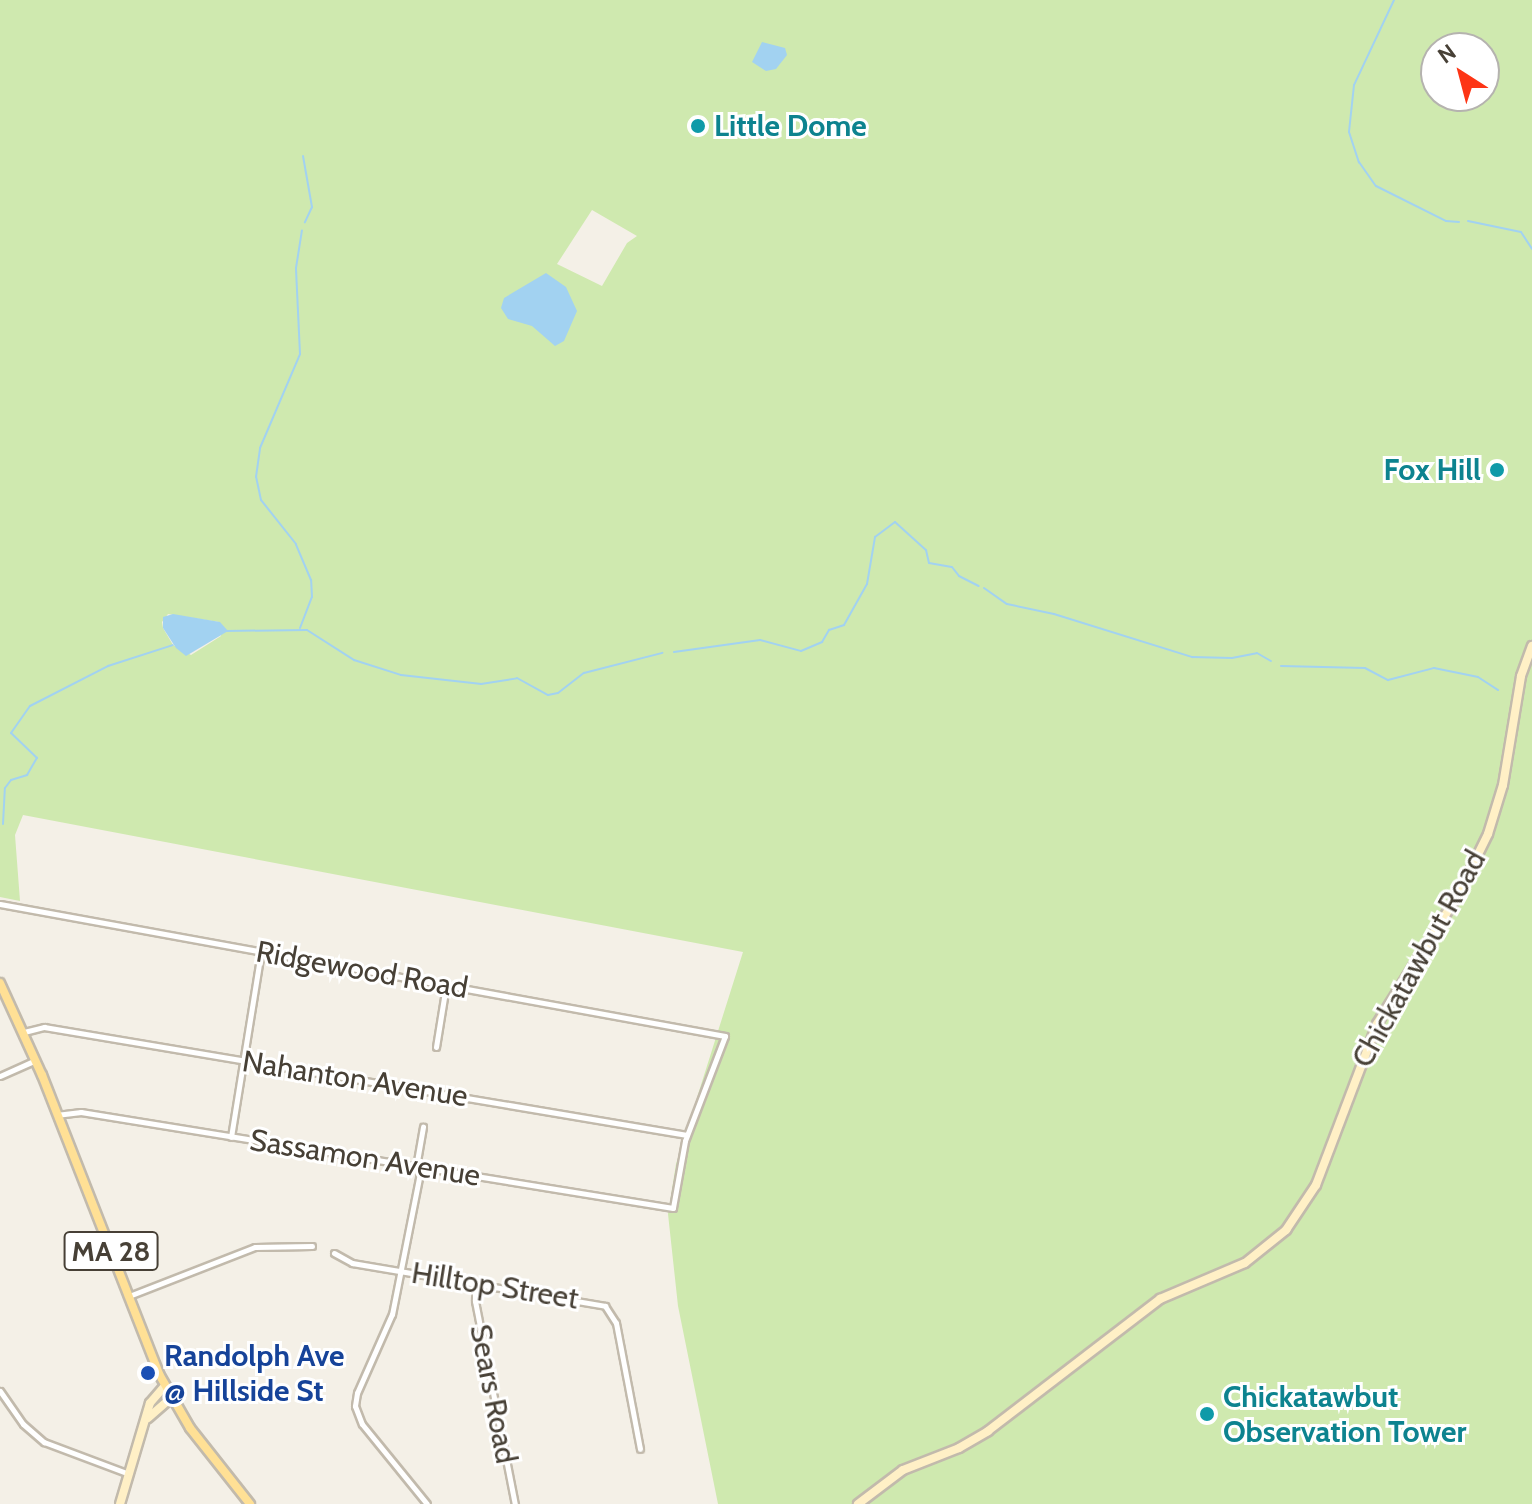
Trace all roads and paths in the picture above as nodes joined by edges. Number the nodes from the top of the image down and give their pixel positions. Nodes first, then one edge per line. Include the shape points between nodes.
1 (1532, 646) edge
2 (0, 904) edge
3 (261, 952) junction
4 (0, 983) edge
5 (446, 985) junction
6 (24, 1032) junction
7 (436, 1047) dead end
8 (36, 1060) junction
9 (242, 1060) junction
10 (0, 1076) edge
11 (58, 1115) junction
12 (423, 1127) dead end
13 (687, 1135) junction
14 (231, 1137) junction
15 (419, 1167) junction
16 (312, 1246) dead end
17 (334, 1253) dead end
18 (401, 1271) junction
19 (475, 1283) junction
20 (128, 1296) junction
21 (165, 1386) junction
22 (0, 1391) edge
23 (171, 1398) junction
24 (143, 1425) junction
25 (640, 1449) dead end
26 (130, 1474) junction
27 (120, 1504) edge
28 (250, 1504) edge
29 (427, 1504) edge
30 (515, 1504) edge
31 (858, 1504) edge

1 - 31 main road, Chickatawbut Road via 1488,834 1458,895 1377,1024 1316,1185 1286,1230 1245,1263 1160,1299 981,1436 903,1470
2 - 3 street, Ridgewood Road
3 - 5 street, Ridgewood Road
3 - 9 street
4 - 6 main road, MA 28
5 - 7 street
5 - 13 street, Ridgewood Road via 725,1036
6 - 8 main road, MA 28
6 - 9 street, Nahanton Avenue via 44,1027
8 - 10 street
8 - 11 main road, MA 28
9 - 13 street, Nahanton Avenue
9 - 14 street
11 - 14 street, Sassamon Avenue via 81,1112
11 - 20 main road, MA 28
12 - 15 street
13 - 15 street, Sassamon Avenue via 673,1208
14 - 15 street, Sassamon Avenue
15 - 18 street
16 - 20 street via 255,1247
17 - 18 street, Hilltop Street via 352,1263
18 - 19 street, Hilltop Street
18 - 29 street via 388,1328 355,1406 360,1421
19 - 25 street, Hilltop Street via 597,1303 611,1311
19 - 30 street, Sears Road
20 - 21 main road, MA 28
21 - 23 main road, MA 28
21 - 24 main road via 152,1398
22 - 26 street via 27,1429 44,1442
23 - 24 main road
23 - 28 main road, MA 28
24 - 26 main road
26 - 27 main road

